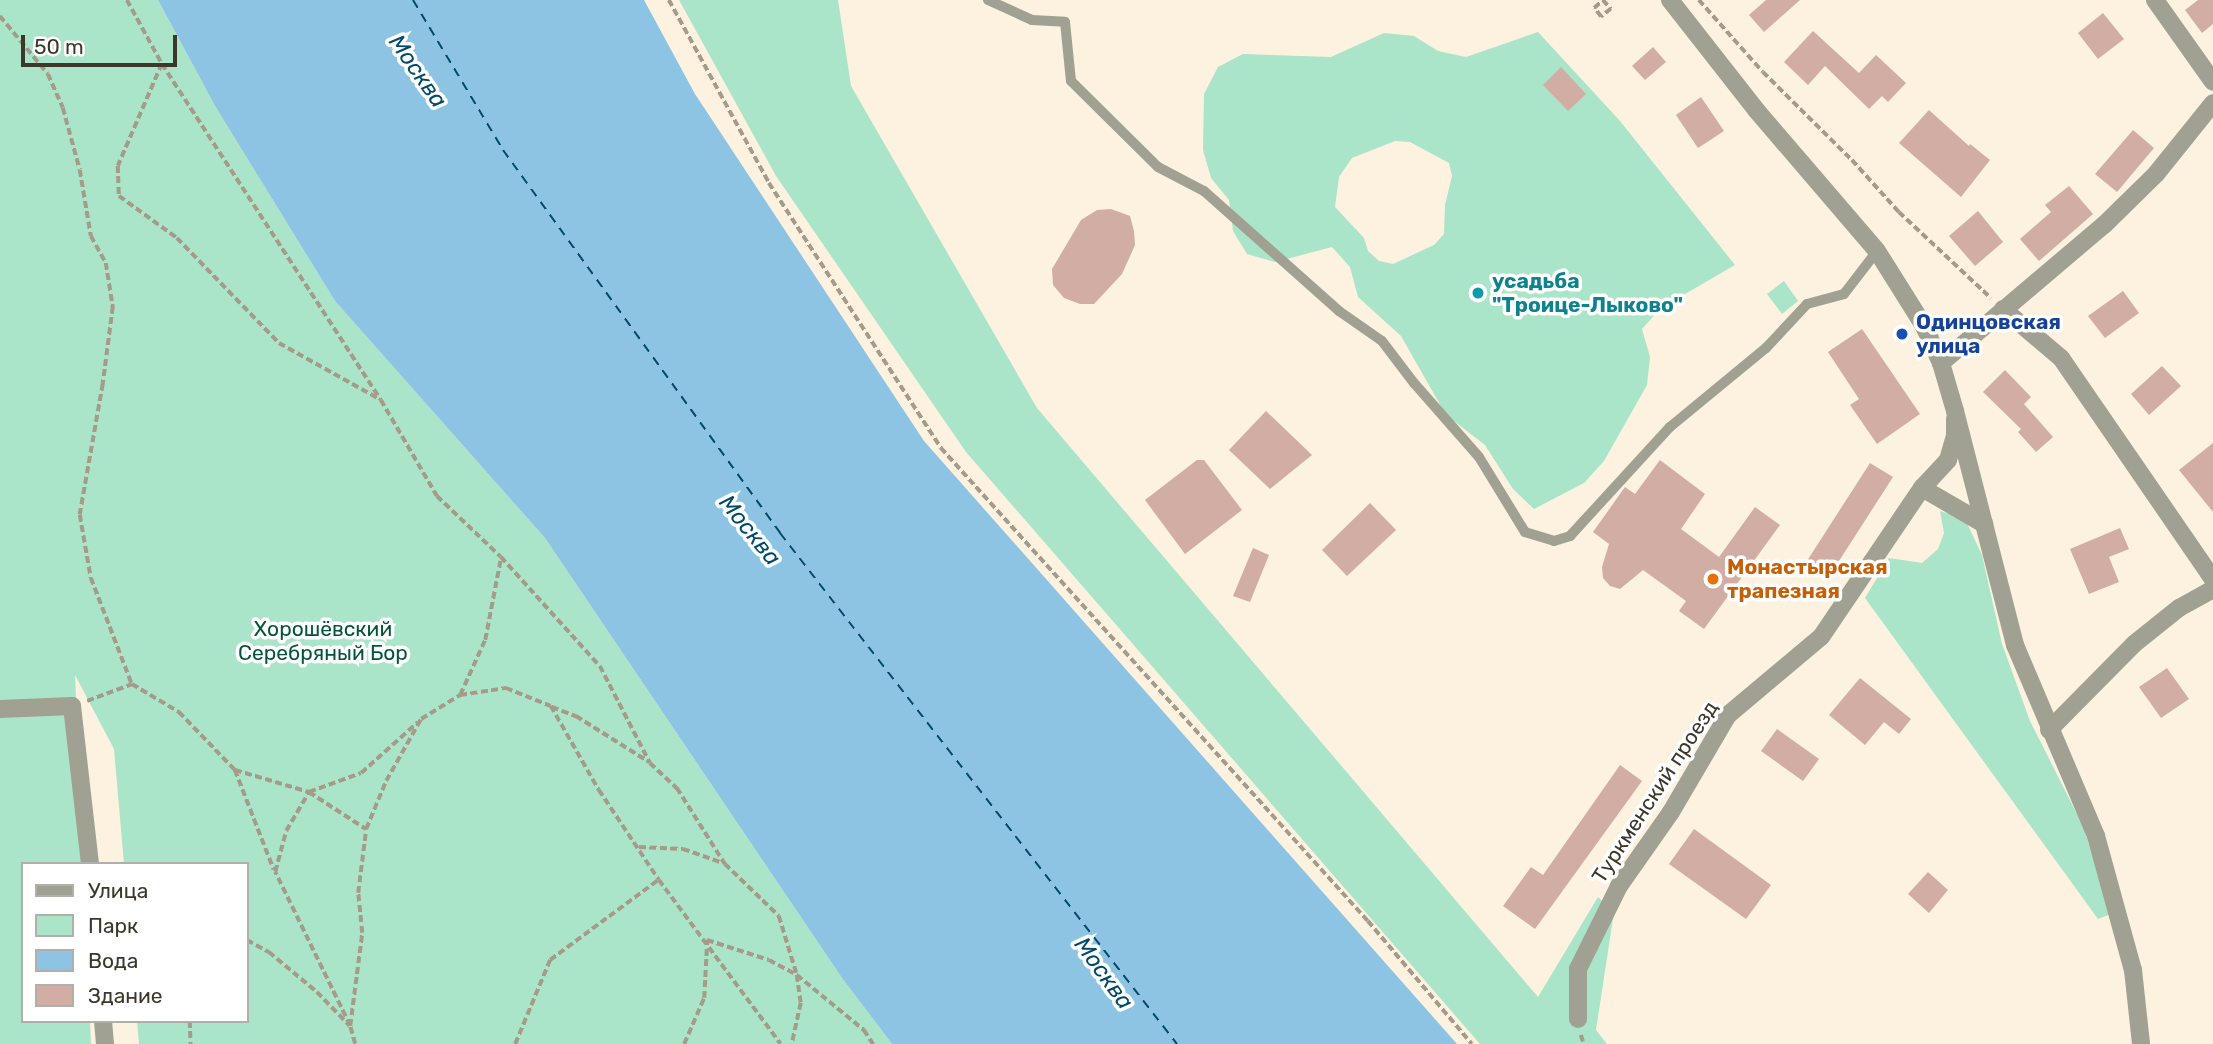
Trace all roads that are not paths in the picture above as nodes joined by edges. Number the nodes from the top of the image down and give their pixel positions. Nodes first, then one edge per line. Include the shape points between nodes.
1 (988, 0) edge
2 (1670, 0) edge
3 (2155, 0) edge
4 (2213, 82) edge
5 (2213, 103) edge
6 (1877, 251) junction
7 (2003, 309) junction
8 (1941, 363) junction
9 (1955, 411) junction
10 (1922, 488) junction
11 (1984, 524) junction
12 (2213, 579) edge
13 (2213, 589) edge
14 (0, 709) edge
15 (2049, 730) junction
16 (90, 862) edge
17 (1578, 1019) dead end
18 (103, 1023) edge
19 (105, 1044) edge
20 (2141, 1044) edge

1 - 6 lane via 1032,20 1065,22 1071,82 1158,167 1204,191 1339,311 1382,341 1479,457 1525,532 1553,541 1570,536 1670,427 1766,348 1807,304 1844,294
2 - 6 street via 1757,111
3 - 4 street
5 - 7 street via 2156,174 2104,225
6 - 8 street via 1920,316
7 - 8 street
7 - 12 street via 2061,358
8 - 9 street
9 - 10 street, Туркменский проезд via 1948,460
9 - 11 street
10 - 11 street
10 - 17 street, Туркменский проезд via 1821,637 1728,715 1671,812 1619,886 1589,945 1578,969
11 - 15 street via 2015,645
13 - 15 street via 2179,608 2134,644
14 - 16 street via 72,706
15 - 20 street via 2093,827 2123,926
18 - 19 street

